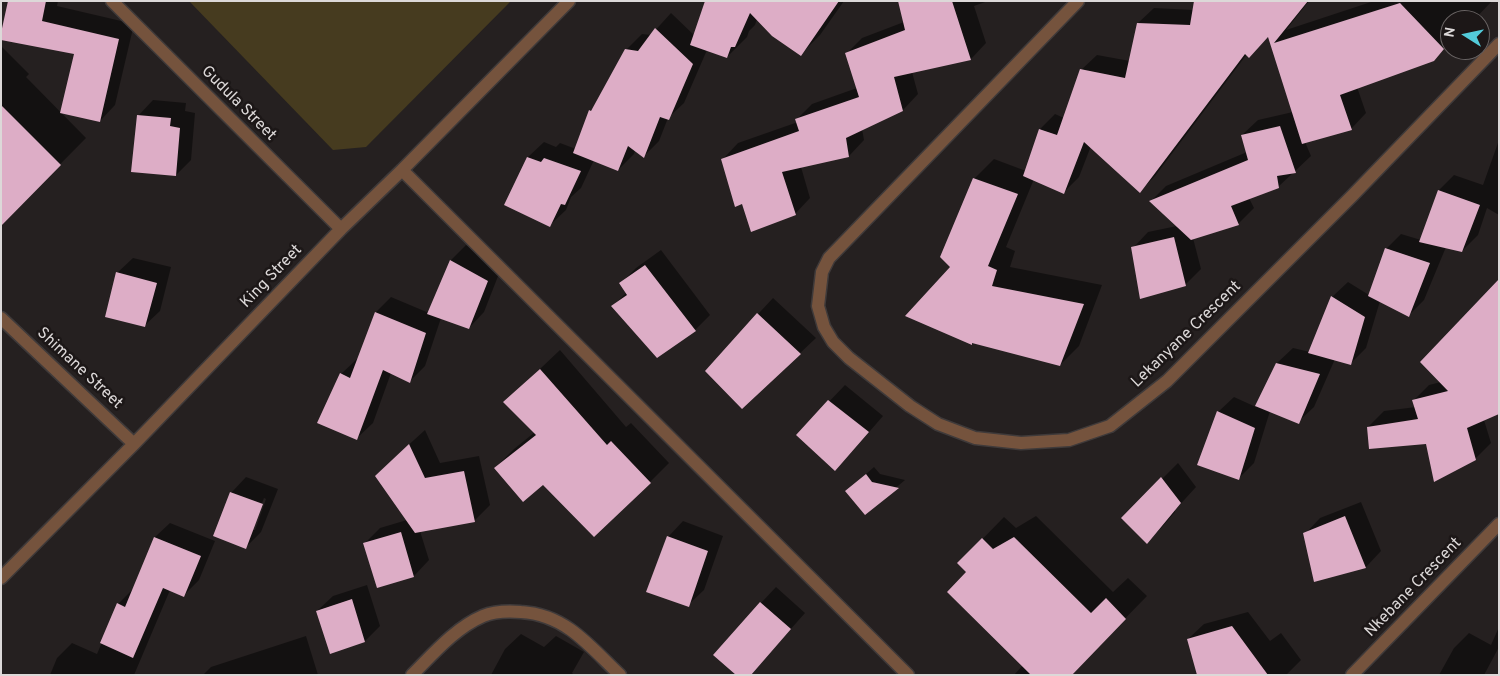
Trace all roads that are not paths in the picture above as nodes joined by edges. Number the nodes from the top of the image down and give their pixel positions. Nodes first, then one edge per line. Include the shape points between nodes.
1 (112, 1) edge
2 (569, 1) edge
3 (1078, 1) edge
4 (1499, 44) edge
5 (402, 170) junction
6 (341, 229) junction
7 (1, 318) edge
8 (134, 444) junction
9 (1499, 524) edge
10 (1, 578) edge
11 (412, 675) edge
12 (620, 675) edge
13 (908, 675) edge
14 (1352, 675) edge

1 - 6 street, Gudula Street
2 - 5 street, King Street
3 - 4 street, Lekanyane Crescent via 829,258 822,272 818,306 824,327 833,342 910,406 938,424 975,438 1022,443 1069,440 1110,426 1174,374
5 - 6 street, King Street
5 - 13 street
6 - 8 street, King Street
7 - 8 street, Shimane Street
8 - 10 street, King Street
9 - 14 street, Nkebane Crescent
11 - 12 street via 465,626 484,616 507,611 533,613 556,621 572,631

